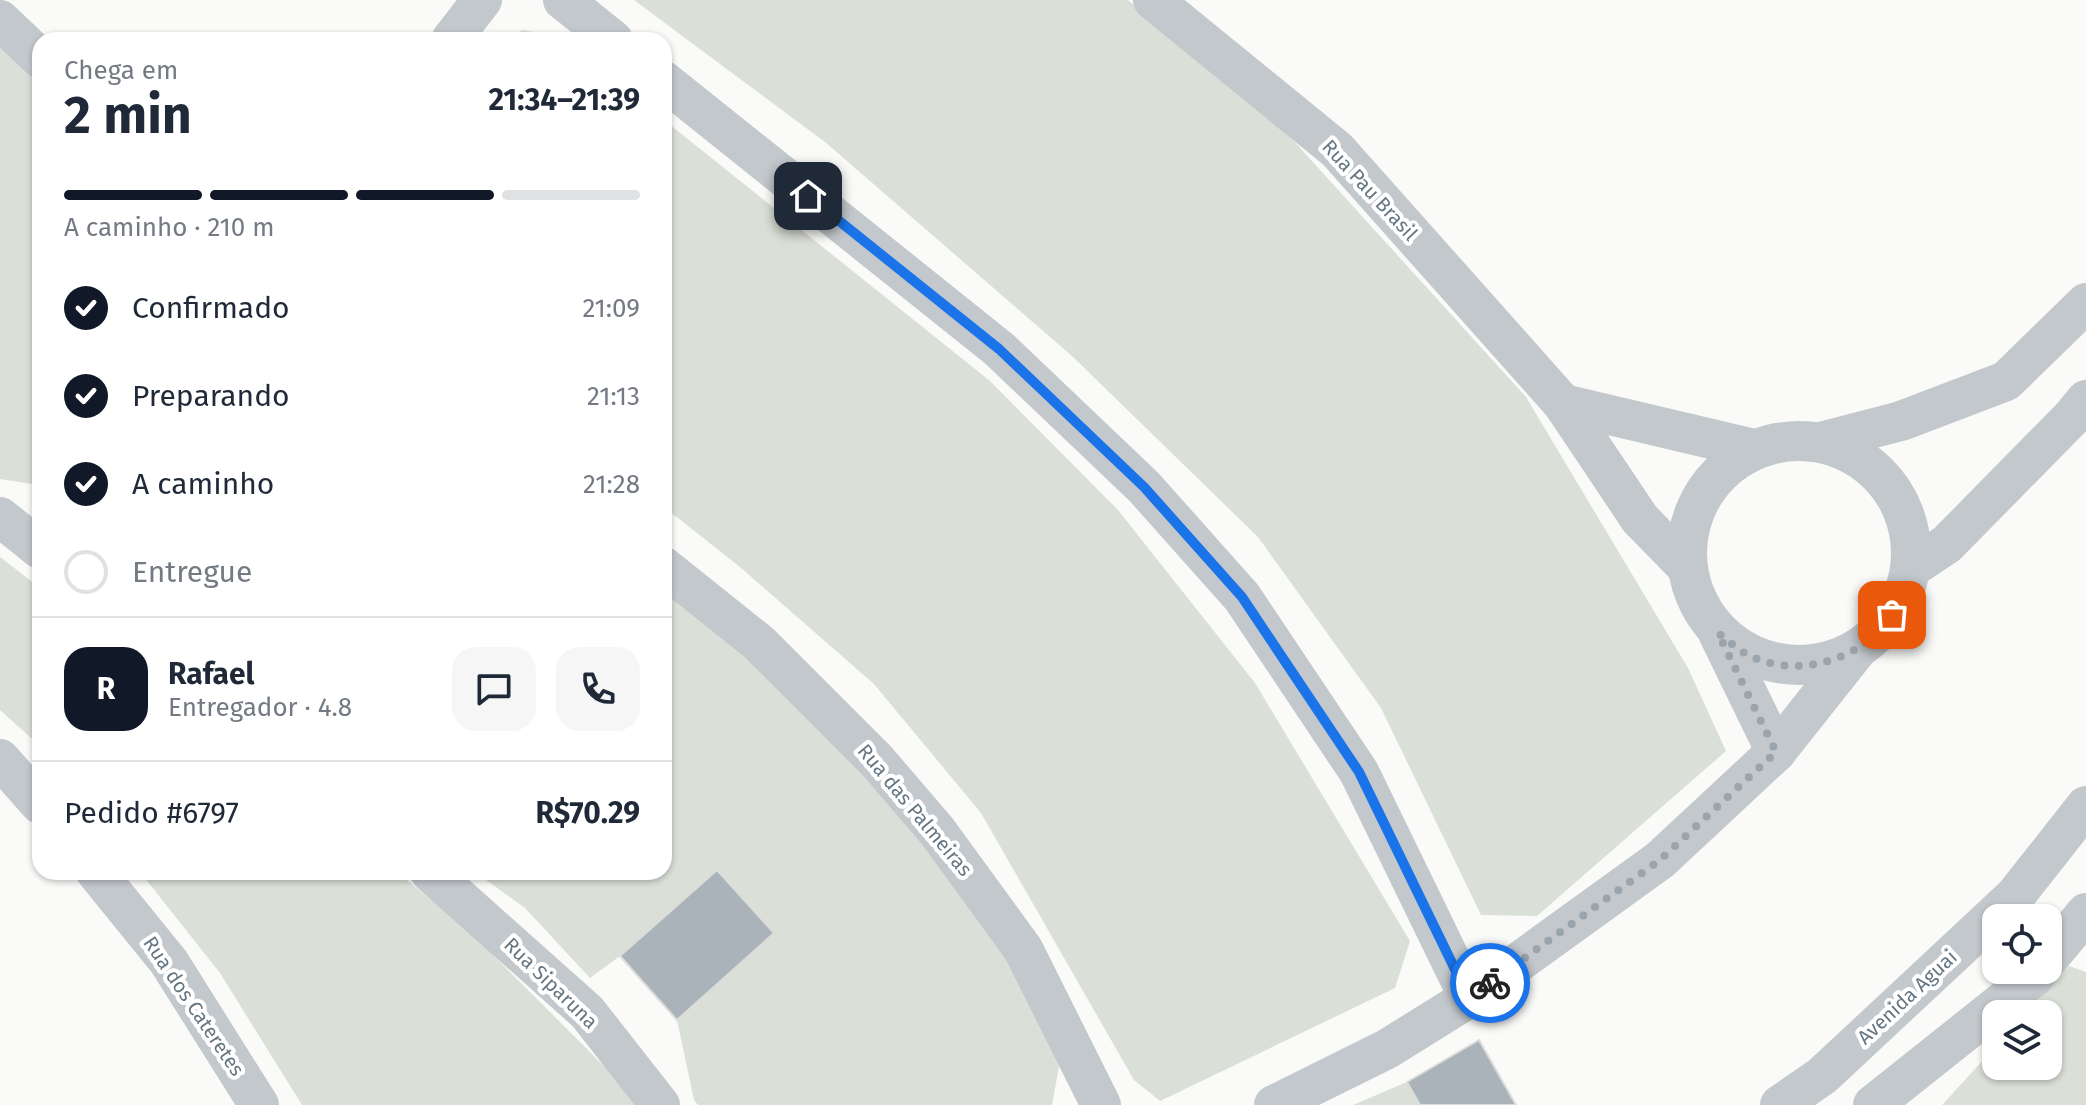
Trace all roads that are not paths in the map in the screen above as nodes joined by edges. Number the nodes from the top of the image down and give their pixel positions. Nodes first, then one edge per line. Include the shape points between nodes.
1 (482, 0) edge
2 (563, 0) edge
3 (1153, 0) edge
4 (0, 20) edge
5 (457, 32) edge
6 (603, 32) edge
7 (32, 50) edge
8 (672, 87) edge
9 (2086, 303) edge
10 (2086, 400) edge
11 (1563, 404) junction
12 (1820, 442) junction
13 (1754, 449) junction
14 (0, 517) edge
15 (32, 543) edge
16 (1686, 566) junction
17 (1911, 568) junction
18 (672, 573) edge
19 (1718, 633) junction
20 (1856, 651) junction
21 (1776, 752) junction
22 (0, 759) edge
23 (32, 795) edge
24 (2086, 806) edge
25 (102, 880) edge
26 (439, 880) edge
27 (2086, 913) edge
28 (2062, 942) edge
29 (2025, 984) edge
30 (1469, 998) junction
31 (259, 1105) edge
32 (660, 1105) edge
33 (1101, 1105) edge
34 (1274, 1105) edge
35 (1780, 1105) edge
36 (1873, 1105) edge

1 - 5 street
2 - 6 street
3 - 11 street, Rua Pau Brasil via 1337,150
4 - 7 street
8 - 30 street via 999,349 1144,487 1233,586 1359,772
9 - 12 street via 2006,381 1901,421
10 - 17 street via 1947,544
11 - 13 street
11 - 16 street, Rua Pau Brasil via 1640,519
12 - 13 street via 1787,440
12 - 17 street via 1852,453 1879,474 1899,501 1910,534
13 - 16 street via 1726,466 1704,491 1690,521
14 - 15 street
16 - 19 street via 1694,597
17 - 20 street via 1901,601 1882,629
18 - 33 street, Rua das Palmeiras via 759,643 877,761 937,831 1023,949
19 - 20 street via 1748,655 1784,666 1821,664
19 - 21 street
20 - 21 street
21 - 30 street via 1660,860
22 - 23 street
24 - 35 street, Avenida Aguai via 2015,896 1822,1076
25 - 31 street, Rua dos Cateretes via 169,962
26 - 32 street, Rua Siparuna via 587,1012
27 - 28 street
29 - 36 street
30 - 34 street via 1387,1049

